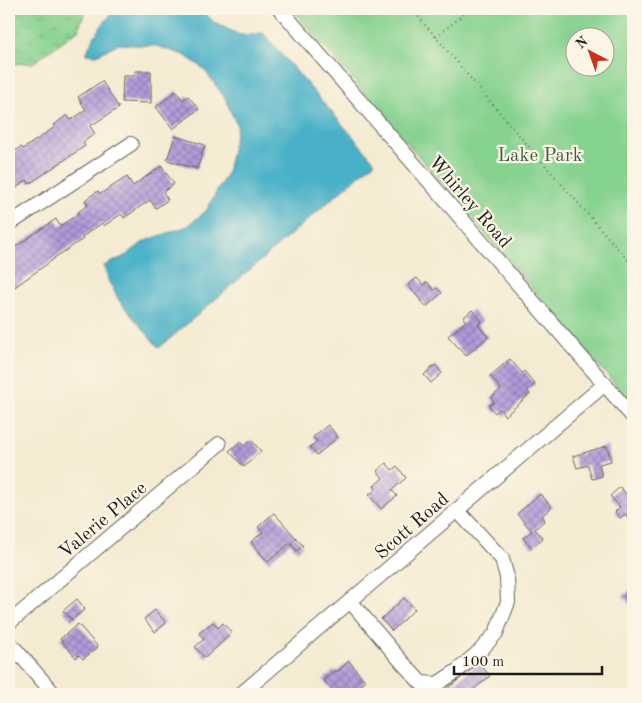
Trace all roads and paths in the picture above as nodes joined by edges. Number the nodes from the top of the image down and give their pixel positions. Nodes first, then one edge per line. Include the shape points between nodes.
1 (280, 9) edge
2 (412, 9) edge
3 (470, 9) edge
4 (436, 37) junction
5 (131, 144) dead end
6 (9, 224) edge
7 (633, 266) edge
8 (604, 384) junction
9 (633, 418) edge
10 (219, 444) dead end
11 (457, 510) junction
12 (350, 601) junction
13 (9, 623) edge
14 (9, 642) edge
15 (54, 694) edge
16 (241, 694) edge

1 - 8 street, Whirley Road
2 - 4 path
3 - 4 path
4 - 7 path
5 - 6 street
8 - 9 street, Whirley Road
8 - 11 street, Scott Road
10 - 13 street, Valerie Place
11 - 12 street, Scott Road
11 - 12 street via 502,559 507,577 508,602 496,633 481,650 437,684 421,683
12 - 16 street, Scott Road
14 - 15 street

